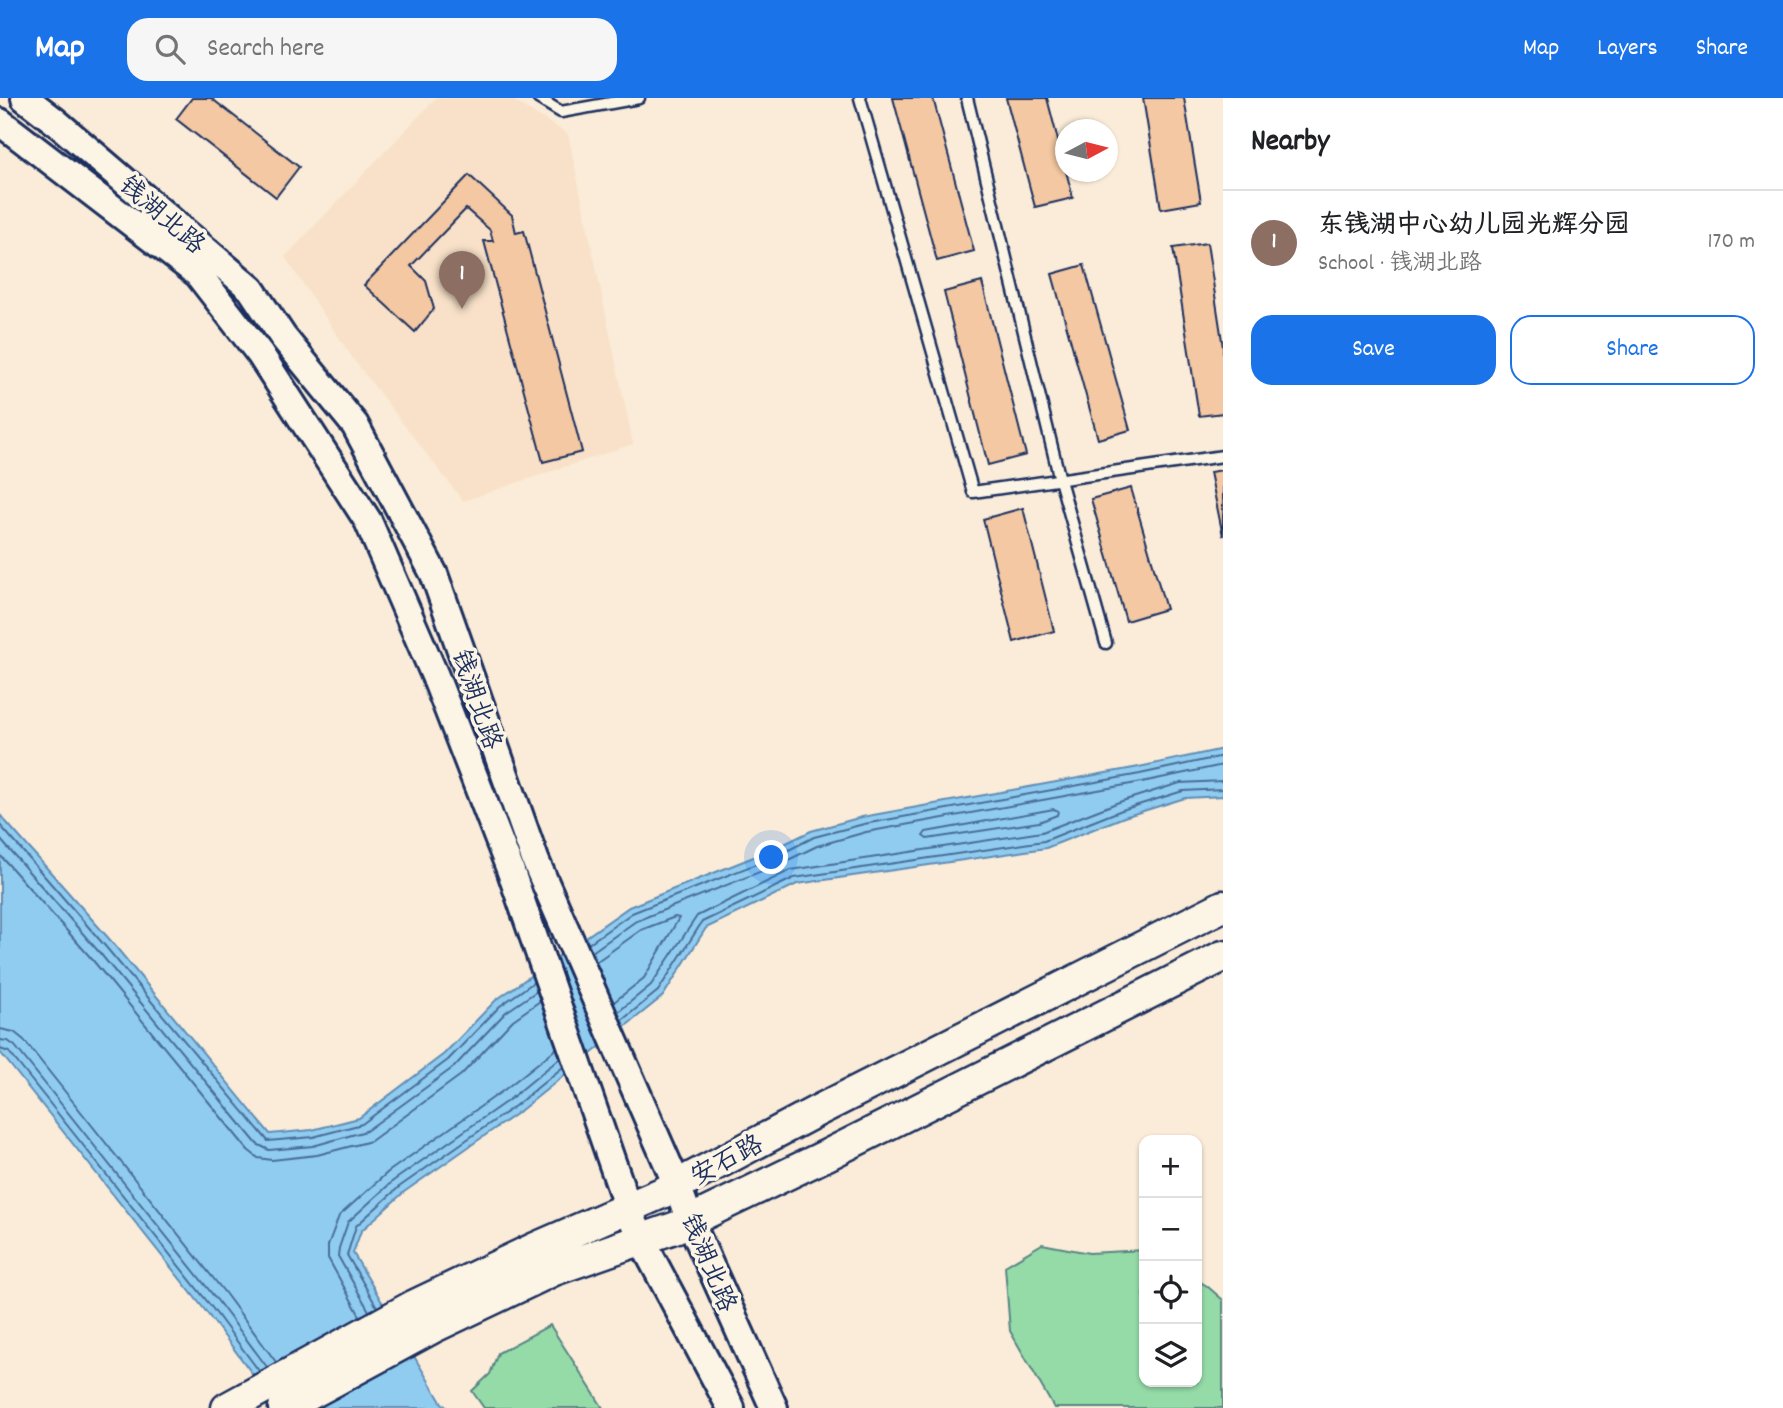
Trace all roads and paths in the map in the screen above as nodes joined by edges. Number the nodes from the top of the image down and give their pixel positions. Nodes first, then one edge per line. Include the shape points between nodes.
1 (25, 98) edge
2 (538, 98) edge
3 (639, 98) edge
4 (860, 98) edge
5 (967, 98) edge
6 (0, 122) edge
7 (1223, 456) edge
8 (1060, 480) junction
9 (1106, 643) dead end
10 (1223, 906) edge
11 (1223, 956) edge
12 (677, 1185) junction
13 (628, 1208) junction
14 (690, 1221) junction
15 (641, 1239) junction
16 (424, 1317) junction
17 (239, 1401) edge
18 (284, 1408) edge
19 (731, 1408) edge
20 (774, 1408) edge

1 - 12 street, 钱湖北路 via 251,289 283,337 355,425 434,574 536,862
2 - 3 lane via 561,112
4 - 8 lane via 973,492
5 - 8 lane
6 - 13 street, 钱湖北路 via 198,274 260,354 368,521 510,869
7 - 8 lane
8 - 9 lane
10 - 12 main road, 安石路
11 - 14 main road, 安石路
12 - 13 main road, 安石路
12 - 14 street, 钱湖北路
13 - 15 street, 钱湖北路
13 - 16 main road, 安石路 via 533,1249
14 - 15 main road, 安石路
14 - 20 street, 钱湖北路
15 - 16 main road, 安石路
15 - 19 street, 钱湖北路
16 - 17 main road, 安石路
16 - 18 main road, 安石路

